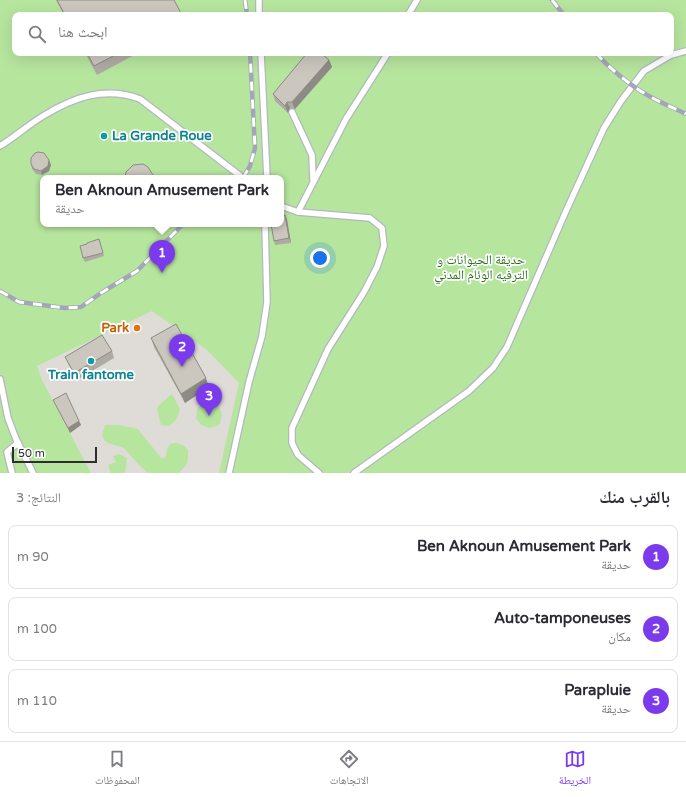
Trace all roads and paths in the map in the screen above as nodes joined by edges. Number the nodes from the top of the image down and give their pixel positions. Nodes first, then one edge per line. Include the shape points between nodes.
1 (259, 0) edge
2 (417, 0) edge
3 (260, 12) edge
4 (410, 12) edge
5 (686, 51) edge
6 (674, 54) edge
7 (261, 56) edge
8 (386, 56) edge
9 (669, 56) edge
10 (292, 112) dead end
11 (0, 146) edge
12 (239, 175) edge
13 (267, 175) edge
14 (314, 181) junction
15 (284, 207) edge
16 (298, 212) junction
17 (265, 227) edge
18 (0, 378) edge
19 (18, 444) junction
20 (12, 473) edge
21 (33, 473) edge
22 (229, 473) edge
23 (318, 473) edge
24 (354, 473) edge

1 - 3 lane
2 - 4 lane
5 - 6 lane
7 - 13 lane
8 - 14 lane via 346,119
9 - 24 lane via 644,71 604,128 507,347 493,368 469,391
10 - 14 lane via 312,156
11 - 12 lane via 65,103 87,95 127,94 140,99
14 - 16 lane
15 - 16 lane
16 - 23 lane via 370,218 382,228 384,246 364,292 328,349 292,428 292,443 298,455
17 - 22 lane via 267,302 262,336
18 - 19 lane via 8,418
19 - 20 lane via 7,452
19 - 21 lane

